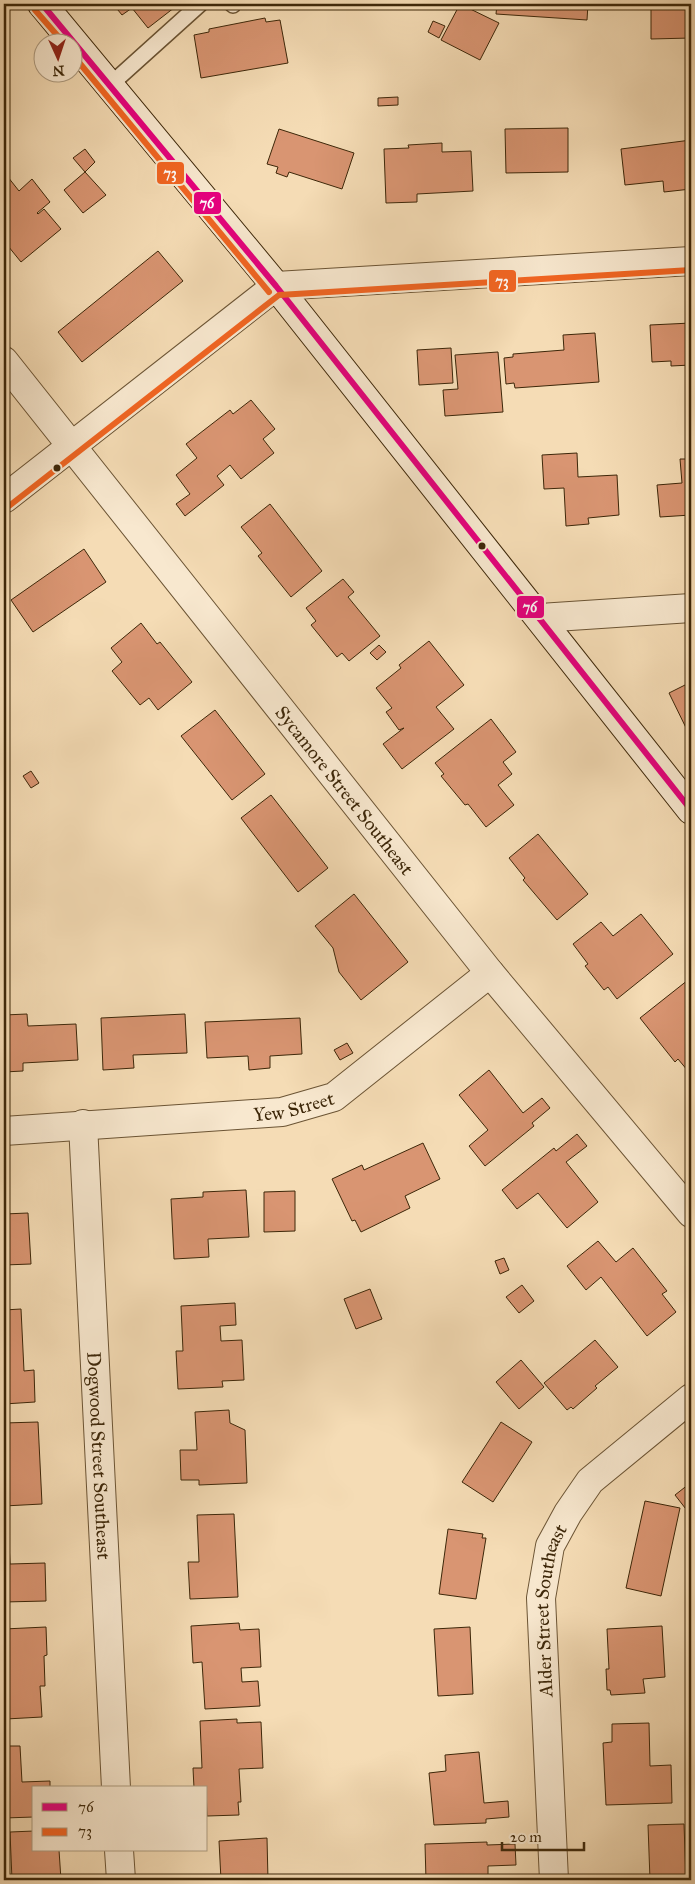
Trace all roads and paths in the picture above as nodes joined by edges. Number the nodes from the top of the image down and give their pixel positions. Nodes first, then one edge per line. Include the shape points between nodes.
1 (42, 4) edge
2 (200, 4) edge
3 (109, 86) junction
4 (691, 261) edge
5 (276, 286) junction
6 (4, 361) edge
7 (72, 447) junction
8 (4, 499) edge
9 (691, 608) edge
10 (540, 618) junction
11 (691, 810) edge
12 (490, 973) junction
13 (83, 1124) junction
14 (4, 1131) edge
15 (691, 1212) edge
16 (691, 1398) edge
17 (116, 1786) edge
18 (119, 1852) edge
19 (121, 1880) edge
20 (554, 1880) edge

1 - 3 street
2 - 3 lane
3 - 5 street
4 - 5 street
5 - 7 street
5 - 10 street
6 - 7 street, Sycamore Street Southeast
7 - 8 street
7 - 12 street, Sycamore Street Southeast
9 - 10 street
10 - 11 street
12 - 13 street, Yew Street via 334,1098 282,1112
12 - 15 street, Sycamore Street Southeast
13 - 14 street, Yew Street
13 - 17 street, Dogwood Street Southeast
16 - 20 street, Alder Street Southeast via 590,1481 550,1546 541,1598
18 - 19 street

